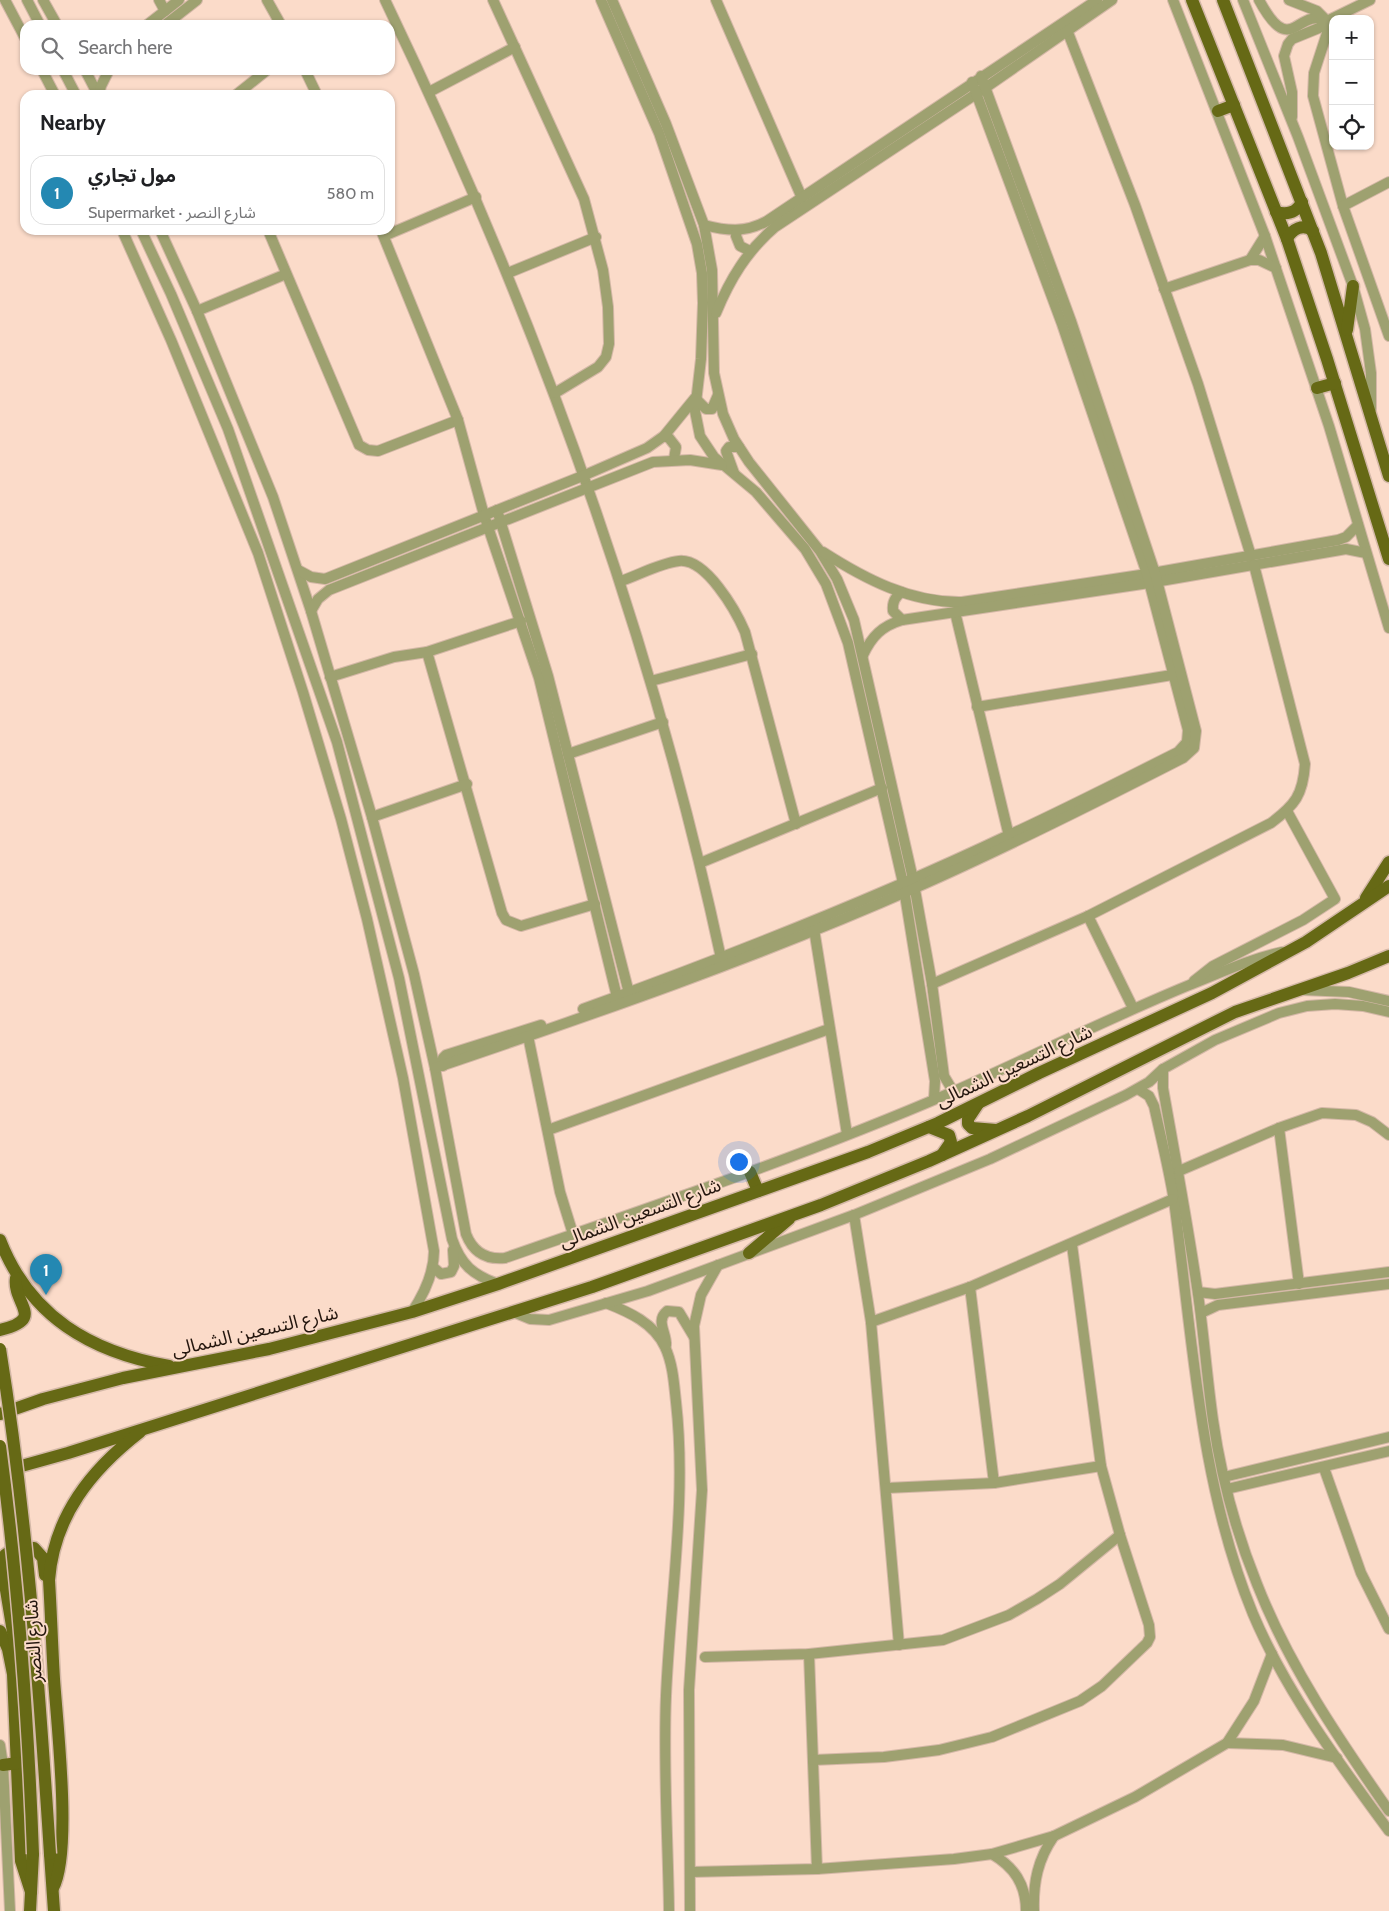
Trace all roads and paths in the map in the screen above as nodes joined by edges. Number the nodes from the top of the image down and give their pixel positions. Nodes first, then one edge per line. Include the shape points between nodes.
1 (5, 0) edge
2 (27, 0) edge
3 (43, 0) edge
4 (159, 0) edge
5 (179, 0) edge
6 (197, 0) edge
7 (267, 0) edge
8 (385, 0) edge
9 (493, 0) edge
10 (601, 0) edge
11 (612, 0) edge
12 (716, 0) edge
13 (1096, 0) edge
14 (1112, 0) edge
15 (1173, 0) edge
16 (1192, 0) edge
17 (1223, 0) edge
18 (1244, 0) edge
19 (1259, 0) edge
20 (1289, 0) edge
21 (1370, 0) edge
22 (165, 11) junction
23 (37, 20) edge
24 (54, 20) edge
25 (153, 20) edge
26 (171, 20) edge
27 (278, 20) edge
28 (395, 20) edge
29 (395, 20) edge
30 (1327, 21) junction
31 (20, 28) edge
32 (1067, 30) junction
33 (515, 47) junction
34 (45, 75) edge
35 (66, 75) edge
36 (88, 75) edge
37 (106, 75) edge
38 (261, 75) edge
39 (307, 75) edge
40 (977, 79) junction
41 (52, 90) edge
42 (73, 90) edge
43 (95, 90) edge
44 (100, 90) edge
45 (242, 90) edge
46 (315, 90) edge
47 (981, 91) junction
48 (430, 92) junction
49 (1234, 105) junction
50 (1218, 111) junction
51 (1292, 121) junction
52 (1389, 182) edge
53 (476, 197) junction
54 (802, 198) junction
55 (1302, 202) junction
56 (1343, 206) junction
57 (1276, 212) junction
58 (704, 226) junction
59 (395, 228) edge
60 (737, 231) junction
61 (1312, 231) junction
62 (124, 235) edge
63 (143, 235) edge
64 (162, 235) edge
65 (270, 235) edge
66 (384, 235) edge
67 (1265, 236) junction
68 (596, 237) junction
69 (1286, 239) junction
70 (750, 251) junction
71 (1250, 260) junction
72 (1276, 268) junction
73 (508, 273) junction
74 (286, 274) junction
75 (1353, 286) junction
76 (1164, 289) junction
77 (197, 311) junction
78 (714, 319) junction
79 (1346, 333) junction
80 (1389, 336) edge
81 (1335, 383) junction
82 (1317, 388) junction
83 (555, 393) junction
84 (718, 395) junction
85 (695, 398) junction
86 (1372, 417) junction
87 (458, 420) junction
88 (242, 422) junction
89 (228, 429) junction
90 (664, 436) junction
91 (739, 447) junction
92 (674, 459) junction
93 (724, 465) junction
94 (734, 473) junction
95 (585, 475) junction
96 (1389, 476) edge
97 (589, 487) junction
98 (497, 510) junction
99 (484, 515) junction
100 (500, 522) junction
101 (1358, 525) junction
102 (488, 527) junction
103 (820, 551) junction
104 (1366, 552) junction
105 (1389, 559) edge
106 (1252, 561) junction
107 (298, 570) junction
108 (1152, 578) junction
109 (620, 581) junction
110 (901, 592) junction
111 (311, 611) junction
112 (955, 612) junction
113 (902, 620) junction
114 (521, 622) junction
115 (1389, 628) edge
116 (427, 652) junction
117 (752, 654) junction
118 (862, 655) junction
119 (1172, 675) junction
120 (330, 677) junction
121 (651, 681) junction
122 (977, 707) junction
123 (328, 716) junction
124 (312, 722) junction
125 (663, 722) junction
126 (337, 742) junction
127 (319, 747) junction
128 (568, 754) junction
129 (467, 784) junction
130 (882, 788) junction
131 (1287, 812) junction
132 (372, 817) junction
133 (796, 824) junction
134 (1008, 836) junction
135 (1389, 862) edge
136 (700, 863) junction
137 (909, 885) junction
138 (1389, 886) edge
139 (1364, 902) junction
140 (595, 904) junction
141 (1088, 916) junction
142 (814, 930) junction
143 (1290, 950) junction
144 (1389, 956) edge
145 (721, 958) junction
146 (414, 974) junction
147 (399, 978) junction
148 (676, 979) junction
149 (932, 984) junction
150 (1190, 985) junction
151 (1296, 990) junction
152 (629, 993) junction
153 (617, 997) junction
154 (1389, 1001) edge
155 (1133, 1008) junction
156 (1389, 1012) edge
157 (829, 1029) junction
158 (528, 1036) junction
159 (439, 1067) junction
160 (1163, 1069) junction
161 (1138, 1089) junction
162 (953, 1092) junction
163 (934, 1099) junction
164 (978, 1104) junction
165 (929, 1127) junction
166 (1278, 1128) junction
167 (548, 1130) junction
168 (997, 1130) junction
169 (847, 1134) junction
170 (1389, 1135) edge
171 (942, 1155) junction
172 (1179, 1171) junction
173 (750, 1172) junction
174 (758, 1191) junction
175 (1173, 1199) junction
176 (794, 1214) junction
177 (854, 1215) junction
178 (573, 1234) junction
179 (452, 1239) junction
180 (0, 1240) edge
181 (1072, 1245) junction
182 (749, 1253) junction
183 (718, 1265) junction
184 (433, 1267) junction
185 (1389, 1272) edge
186 (17, 1275) junction
187 (498, 1284) junction
188 (1299, 1284) junction
189 (1389, 1284) edge
190 (970, 1287) junction
191 (1198, 1292) junction
192 (606, 1303) junction
193 (412, 1312) junction
194 (513, 1312) junction
195 (1201, 1313) junction
196 (871, 1322) junction
197 (0, 1330) edge
198 (694, 1337) junction
199 (666, 1348) junction
200 (0, 1349) edge
201 (181, 1368) junction
202 (0, 1414) edge
203 (148, 1426) junction
204 (1389, 1438) edge
205 (0, 1446) edge
206 (1389, 1451) edge
207 (1101, 1466) junction
208 (1324, 1468) junction
209 (0, 1472) edge
210 (1224, 1477) junction
211 (994, 1482) junction
212 (887, 1488) junction
213 (1226, 1489) junction
214 (1120, 1535) junction
215 (1256, 1583) junction
216 (1243, 1588) junction
217 (50, 1591) junction
218 (1389, 1629) edge
219 (0, 1631) edge
220 (899, 1645) junction
221 (809, 1654) junction
222 (1272, 1654) junction
223 (705, 1657) dead end
224 (13, 1674) junction
225 (1227, 1743) junction
226 (0, 1745) edge
227 (1337, 1758) junction
228 (813, 1760) junction
229 (18, 1763) junction
230 (3, 1765) junction
231 (1374, 1789) junction
232 (1363, 1796) junction
233 (1389, 1811) edge
234 (1389, 1831) edge
235 (1054, 1836) junction
236 (992, 1854) junction
237 (817, 1869) junction
238 (690, 1872) junction
239 (53, 1888) junction
240 (31, 1892) junction
241 (1030, 1906) edge
242 (10, 1911) edge
243 (30, 1911) edge
244 (54, 1911) edge
245 (669, 1911) edge
246 (690, 1911) edge

1 - 31 street
2 - 23 street
3 - 24 street
4 - 22 street
5 - 22 street
6 - 26 street
7 - 27 street
8 - 29 street
9 - 33 street
10 - 85 street via 659,133 698,244 703,303 701,359
11 - 58 street via 666,124
12 - 54 street
13 - 40 street
14 - 32 street
15 - 50 street
16 - 49 main road
17 - 55 main road
18 - 51 street
19 - 30 street via 1270,20 1280,29 1288,30 1318,18
20 - 30 street via 1317,11
21 - 30 street
22 - 25 street
28 - 48 street
30 - 51 street via 1319,28 1292,39 1285,49 1292,92
30 - 56 street via 1327,33 1314,73 1313,96
32 - 47 street
32 - 76 street via 1135,204
33 - 48 street
33 - 68 street via 577,182
34 - 41 street
35 - 42 street
36 - 43 street
37 - 44 street
38 - 45 street
39 - 46 street
40 - 47 street
40 - 54 street
47 - 70 street via 775,227
47 - 108 street via 1066,322
48 - 53 street
49 - 50 main road
49 - 57 main road
50 - 67 street
51 - 75 street
52 - 56 street
53 - 59 street
53 - 73 street
54 - 60 street via 758,226
55 - 57 main road via 1292,212
55 - 61 main road
56 - 80 street
57 - 69 main road
58 - 60 street
58 - 78 street via 712,270
60 - 70 street via 740,246
61 - 69 main road via 1301,227
61 - 79 main road
62 - 124 street via 258,553
63 - 89 street
64 - 77 street
65 - 74 street
66 - 87 street
67 - 71 street
67 - 72 street
68 - 73 street
68 - 83 street via 608,307 608,350 598,366
69 - 81 main road
70 - 78 street via 731,280
71 - 72 street
71 - 76 street
72 - 82 street
73 - 83 street
74 - 77 street
74 - 87 street via 359,444 368,450 378,451
75 - 79 main road
75 - 86 street via 1369,355
76 - 106 street via 1198,384
77 - 88 street
78 - 84 street via 714,373
79 - 86 main road
81 - 82 main road
81 - 105 main road
82 - 101 street
83 - 95 street
84 - 85 street via 714,407 709,410
84 - 91 street via 728,427
85 - 90 street
85 - 93 street via 700,436 714,457
86 - 96 main road
87 - 99 street
88 - 89 street
88 - 107 street
89 - 123 street
90 - 92 street via 676,447
90 - 95 street via 646,448
91 - 94 street via 729,447 726,451
91 - 103 street
92 - 93 street
92 - 97 street via 653,462
93 - 94 street
94 - 130 street via 756,492 805,549 826,584 848,644
95 - 97 street
95 - 98 street
97 - 100 street
97 - 109 street
98 - 99 street
98 - 100 street
99 - 102 street
99 - 107 street via 325,579 311,577
100 - 102 street
100 - 128 street via 548,676
101 - 104 street
101 - 106 street via 1338,540
102 - 111 street via 329,590 318,598
102 - 114 street
103 - 110 street
103 - 118 street via 846,598
104 - 106 street via 1346,548
104 - 115 street
106 - 108 street
106 - 131 street via 1305,764 1304,782
107 - 111 street
108 - 110 street via 962,602 936,601
108 - 112 street
108 - 119 street
108 - 137 street via 1196,731 1196,743 1191,752 1047,828
109 - 117 street via 672,563 689,562 710,578 730,603
109 - 121 street
110 - 113 street via 892,604 893,611
111 - 120 street
112 - 113 street
112 - 122 street
113 - 118 street via 878,631
114 - 116 street
114 - 140 street via 539,678
116 - 120 street via 394,657
116 - 129 street
117 - 121 street
117 - 133 street
118 - 137 street
119 - 122 street
119 - 134 street via 1188,730 1184,748
120 - 132 street
121 - 125 street
122 - 134 street
123 - 124 street via 319,723
123 - 126 street
124 - 127 street
125 - 128 street
125 - 136 street
126 - 127 street via 329,740
126 - 147 street
127 - 184 street via 366,919 403,1078 432,1242
128 - 152 street
129 - 132 street
129 - 140 street via 506,920 520,926 528,925
130 - 133 street
130 - 137 street
131 - 141 street
131 - 150 street via 1335,899 1303,920 1213,966
132 - 146 street
133 - 136 street
134 - 137 street
135 - 139 main road
136 - 145 street
137 - 142 street
137 - 145 street
137 - 149 street
137 - 163 street via 935,1081
138 - 139 main road, شارع التسعين الشمالى
139 - 143 main road, شارع التسعين الشمالى
140 - 153 street
141 - 149 street
141 - 155 street
142 - 148 street
142 - 157 street
143 - 150 street via 1248,962
143 - 164 main road, شارع التسعين الشمالى via 1199,1000
144 - 151 main road
145 - 148 street
146 - 147 street
146 - 159 street
147 - 179 street
148 - 152 street
148 - 158 street
149 - 162 street via 944,1076
150 - 155 street
151 - 154 street via 1349,992
151 - 168 main road via 1211,1023
152 - 153 street
153 - 159 street via 446,1055
155 - 162 street
156 - 160 street via 1335,1004 1293,1009 1223,1036
157 - 167 street
157 - 169 street
158 - 159 street
158 - 167 street
159 - 178 street via 466,1234 474,1248 480,1254 496,1259
160 - 161 street
160 - 172 street via 1163,1088
161 - 175 street via 1149,1096 1154,1106
161 - 177 street via 990,1159
162 - 163 street
163 - 169 street
164 - 165 main road, شارع التسعين الشمالى
164 - 168 main road via 968,1124 972,1128
165 - 171 main road via 949,1135 951,1142
165 - 174 main road, شارع التسعين الشمالى
166 - 170 street via 1306,1117 1334,1112 1356,1115
166 - 172 street
166 - 188 street
167 - 178 street via 563,1205
168 - 171 main road
169 - 173 street
171 - 176 main road
172 - 191 street
173 - 174 main road
173 - 178 street
174 - 187 main road, شارع التسعين الشمالى
175 - 181 street
175 - 216 street via 1202,1421 1218,1502
176 - 182 main road
176 - 194 main road
177 - 182 street
177 - 196 street
179 - 184 street via 453,1270 444,1274
179 - 187 street via 463,1264 478,1276
180 - 186 main road
181 - 190 street
181 - 207 street
182 - 183 street
183 - 192 street
183 - 198 street via 701,1295
184 - 193 street via 422,1297
185 - 188 street
186 - 197 main road via 16,1287 25,1306 25,1314 18,1324
186 - 201 main road via 38,1303 86,1340 129,1358
187 - 193 main road, شارع التسعين الشمالى
188 - 191 street via 1215,1294
189 - 195 street via 1218,1305
190 - 196 street
190 - 211 street
191 - 195 street
192 - 194 street via 549,1320 530,1319
192 - 199 street via 644,1322
193 - 201 main road, شارع التسعين الشمالى
194 - 203 main road
195 - 210 street via 1213,1419
196 - 212 street
198 - 199 street via 681,1314 667,1311 661,1322
198 - 238 street via 702,1490 689,1690
199 - 245 street via 673,1376 679,1458 666,1697
200 - 239 main road, شارع النصر, bridge via 31,1587
201 - 202 main road, شارع التسعين الشمالى via 122,1378
203 - 209 main road
203 - 217 main road, شارع النصر via 110,1456 78,1495 61,1527 54,1549
204 - 210 street
205 - 240 main road, شارع النصر, bridge via 24,1667 33,1854
206 - 208 street
207 - 211 street
207 - 214 street
208 - 213 street
208 - 218 street via 1361,1573
210 - 213 street
211 - 212 street
212 - 220 street
213 - 215 street
214 - 220 street via 1060,1584 1009,1615 943,1640
214 - 228 street via 1150,1637 1142,1649 1102,1686 1080,1701 992,1737 939,1750 884,1757
215 - 216 street
215 - 231 street via 1284,1647
216 - 222 street
217 - 224 main road via 40,1552 27,1546 7,1553 2,1566 17,1657
217 - 239 main road, شارع النصر via 61,1792 61,1861
219 - 224 main road, شارع النصر
220 - 221 street
221 - 223 street
221 - 228 street
222 - 225 street via 1254,1701
222 - 227 street
224 - 229 main road, شارع النصر
225 - 227 street via 1283,1745
225 - 235 street via 1134,1797
226 - 230 street
227 - 232 street
228 - 237 street
229 - 230 main road
229 - 240 main road, شارع النصر via 21,1861
230 - 242 street
231 - 232 street
231 - 233 street
232 - 234 street
235 - 236 street
235 - 241 street via 1037,1871
236 - 237 street
236 - 241 street via 1016,1873
237 - 238 street
238 - 246 street
239 - 244 main road, شارع النصر
240 - 243 main road, شارع النصر

